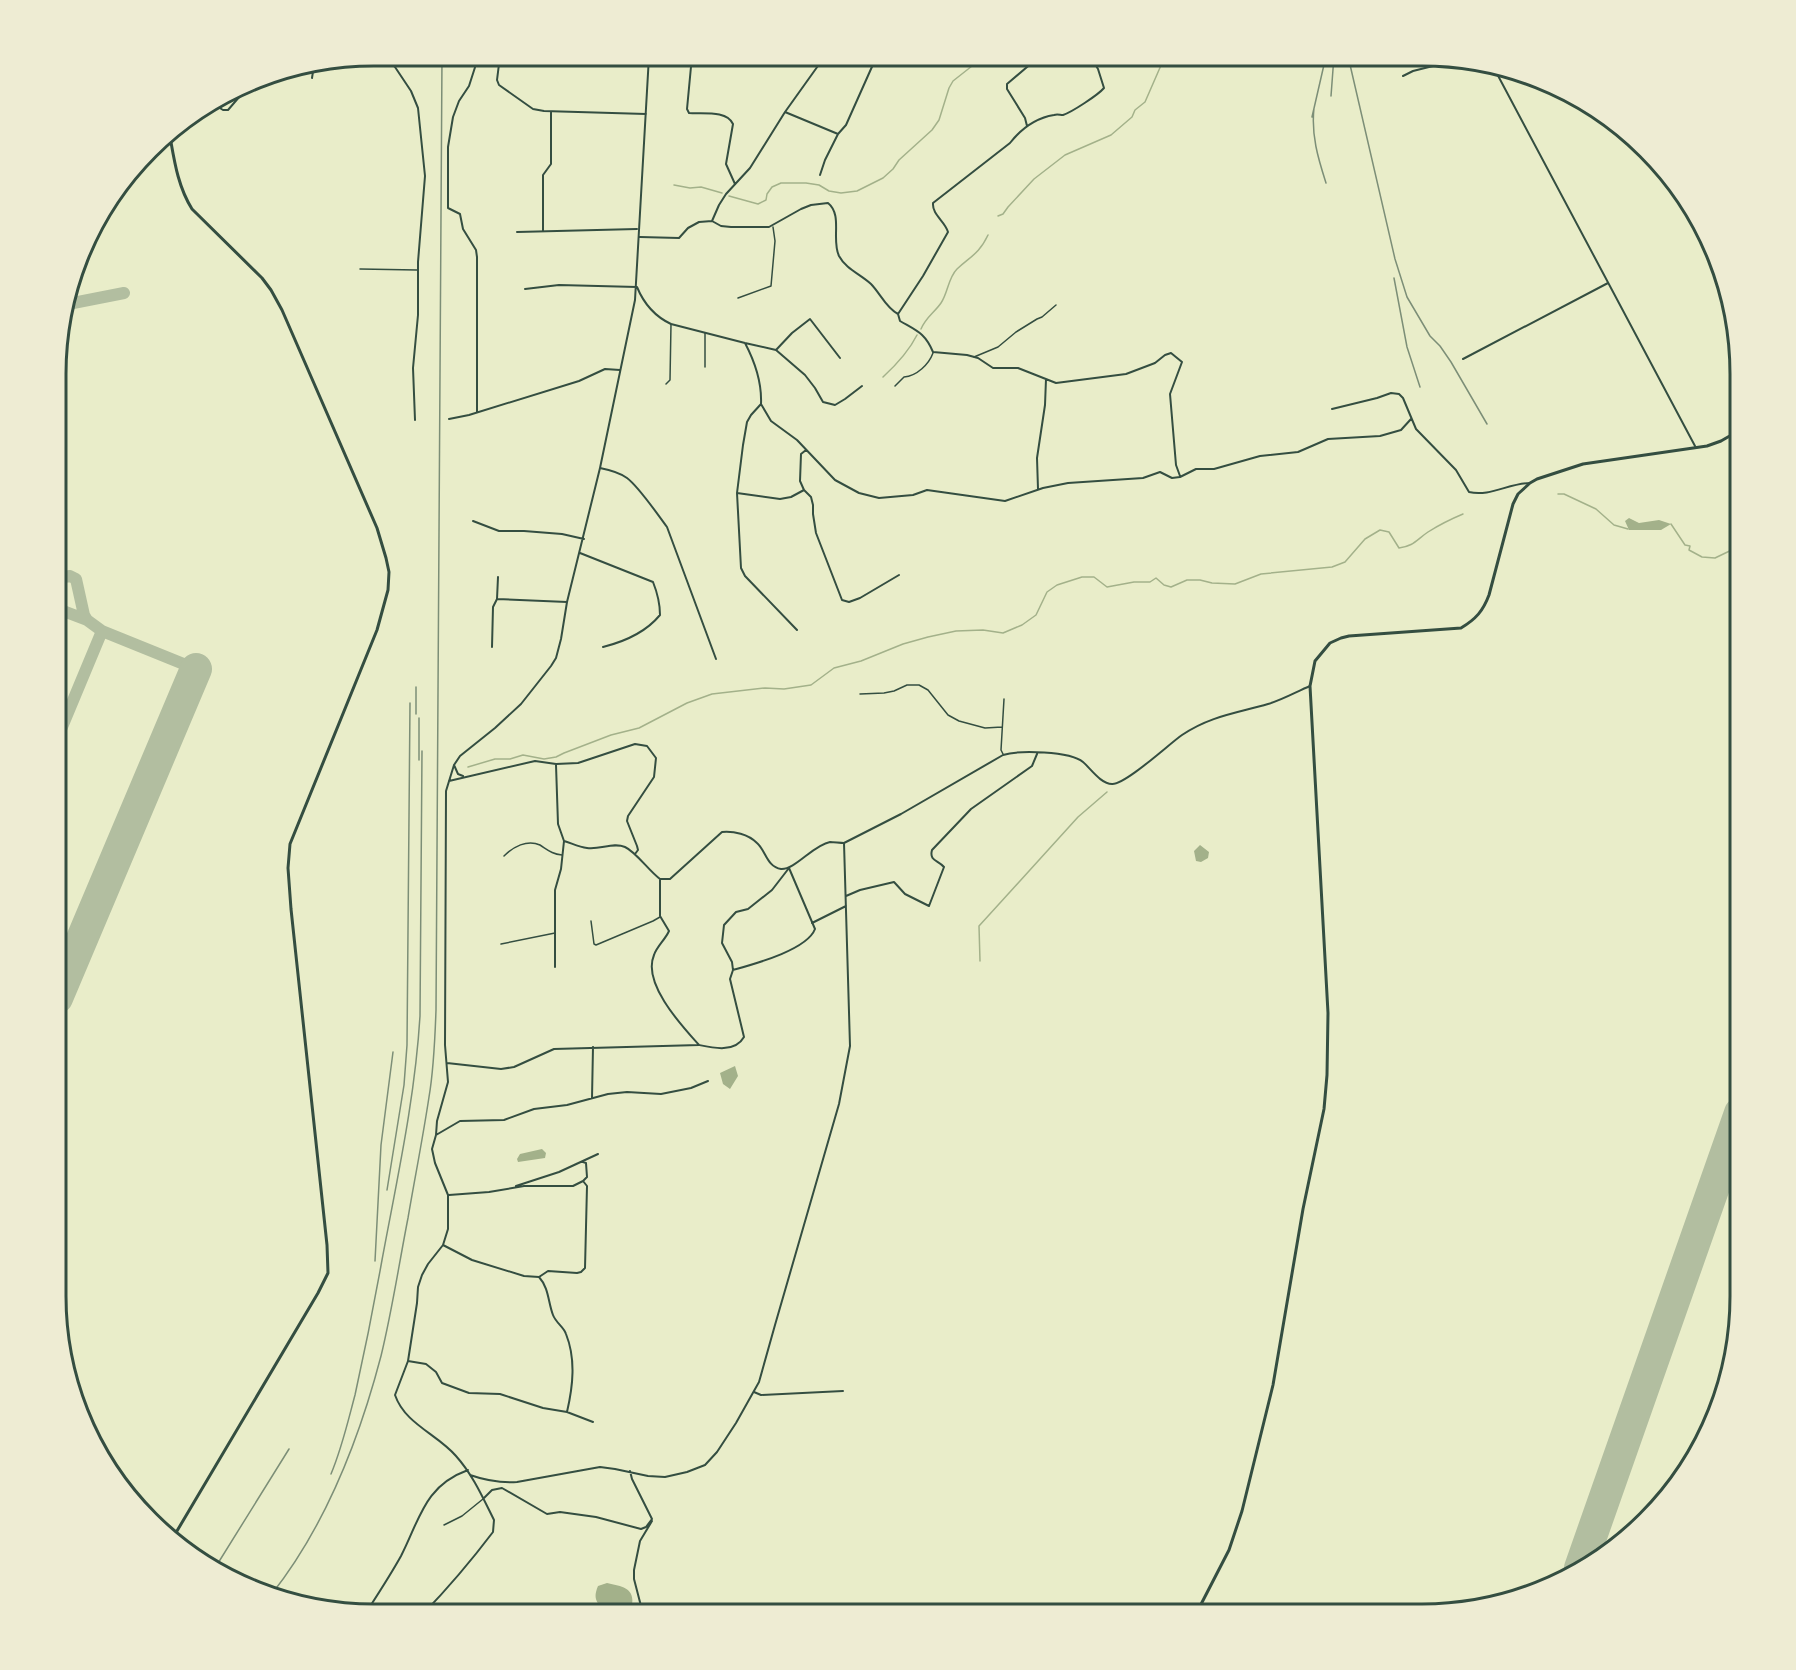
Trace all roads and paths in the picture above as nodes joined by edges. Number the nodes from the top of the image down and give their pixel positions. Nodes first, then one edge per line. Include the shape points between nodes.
1 (393, 66) edge
2 (475, 66) edge
3 (499, 66) edge
4 (648, 66) edge
5 (691, 66) edge
6 (818, 66) edge
7 (872, 66) edge
8 (1028, 66) edge
9 (1096, 66) edge
10 (1431, 66) edge
11 (313, 72) edge
12 (1498, 75) edge
13 (1404, 76) dead end
14 (312, 78) dead end
15 (238, 98) edge
16 (219, 108) edge
17 (551, 111) junction
18 (785, 112) junction
19 (646, 114) junction
20 (1027, 126) junction
21 (838, 134) junction
22 (171, 142) edge
23 (819, 175) dead end
24 (735, 185) junction
25 (712, 222) junction
26 (773, 226) junction
27 (638, 229) junction
28 (543, 231) junction
29 (517, 232) dead end
30 (639, 237) junction
31 (360, 269) dead end
32 (418, 270) junction
33 (1608, 283) junction
34 (637, 287) junction
35 (525, 289) dead end
36 (738, 298) dead end
37 (1056, 305) dead end
38 (898, 314) junction
39 (671, 324) junction
40 (705, 333) junction
41 (745, 344) junction
42 (776, 350) junction
43 (933, 352) junction
44 (974, 357) junction
45 (840, 358) dead end
46 (1463, 359) dead end
47 (705, 367) dead end
48 (620, 370) junction
49 (1046, 379) junction
50 (666, 384) dead end
51 (862, 386) dead end
52 (895, 386) dead end
53 (761, 404) junction
54 (1332, 409) dead end
55 (477, 412) junction
56 (449, 419) dead end
57 (1411, 419) junction
58 (415, 420) dead end
59 (1730, 436) edge
60 (1695, 447) junction
61 (806, 449) junction
62 (600, 468) junction
63 (1180, 477) junction
64 (1530, 483) junction
65 (1038, 489) junction
66 (804, 490) junction
67 (737, 493) junction
68 (473, 521) dead end
69 (584, 539) junction
70 (580, 553) junction
71 (899, 575) dead end
72 (498, 577) dead end
73 (497, 599) junction
74 (567, 602) junction
75 (796, 630) dead end
76 (492, 647) dead end
77 (603, 647) dead end
78 (716, 659) dead end
79 (1310, 686) junction
80 (860, 694) dead end
81 (1004, 699) dead end
82 (1002, 727) junction
83 (1037, 754) junction
84 (1003, 755) junction
85 (556, 764) junction
86 (454, 765) junction
87 (469, 776) junction
88 (449, 781) junction
89 (564, 841) junction
90 (844, 843) junction
91 (634, 854) junction
92 (563, 855) junction
93 (504, 856) dead end
94 (789, 868) junction
95 (660, 879) junction
96 (846, 896) junction
97 (846, 906) junction
98 (660, 916) junction
99 (591, 921) dead end
100 (812, 923) junction
101 (555, 933) junction
102 (501, 944) dead end
103 (555, 967) dead end
104 (733, 970) junction
105 (699, 1045) junction
106 (593, 1047) junction
107 (447, 1063) junction
108 (708, 1081) dead end
109 (592, 1099) junction
110 (436, 1135) junction
111 (598, 1154) dead end
112 (583, 1161) junction
113 (583, 1181) junction
114 (513, 1187) junction
115 (448, 1195) junction
116 (443, 1245) junction
117 (539, 1277) junction
118 (408, 1361) junction
119 (843, 1391) dead end
120 (754, 1392) junction
121 (567, 1412) junction
122 (593, 1422) dead end
123 (468, 1470) junction
124 (630, 1472) junction
125 (470, 1475) junction
126 (483, 1499) junction
127 (652, 1519) junction
128 (444, 1525) dead end
129 (176, 1532) edge
130 (371, 1604) edge
131 (433, 1604) edge
132 (640, 1604) edge
133 (1201, 1604) edge

1 - 32 street via 418,108 425,176
2 - 55 street via 456,107 448,147 448,208 460,214 463,230 477,257
3 - 17 street via 497,80 501,88 533,109
4 - 19 street
5 - 24 street via 689,113 722,115 733,124 726,164
6 - 18 street
7 - 21 street
8 - 20 street via 1007,84
9 - 20 street via 1104,88 1099,93 1063,115 1055,114
10 - 13 street
11 - 14 street
12 - 33 street
15 - 16 street via 228,110
17 - 19 street
17 - 28 street via 551,164 543,176
18 - 21 street
18 - 24 street
19 - 27 street
20 - 38 street via 933,203 934,212 948,232
21 - 23 street
22 - 129 main road via 184,196 262,278 282,310 377,528 388,572 388,590 377,630 291,844 288,868 328,1273 304,1320
24 - 25 street via 719,205
25 - 26 street via 731,227
25 - 30 street via 694,224 679,238
26 - 36 lane via 771,286
26 - 38 street via 811,205 833,206 840,256
27 - 28 street
27 - 30 street
28 - 29 street
30 - 34 street
31 - 32 lane
32 - 58 street via 412,368
33 - 46 street
33 - 60 street
34 - 35 street via 559,285
34 - 39 street via 651,311
34 - 48 street
37 - 44 lane via 998,347
38 - 43 street via 900,321 922,333
39 - 40 street
39 - 50 lane via 670,380
40 - 41 street
40 - 47 lane
41 - 42 street
41 - 53 street via 762,389
42 - 45 street via 810,319
42 - 51 street via 805,375 823,402 835,405
43 - 44 street
43 - 52 lane via 927,365
44 - 49 street via 993,368 1018,368
48 - 55 street via 605,369 579,381
48 - 62 street
49 - 63 street via 1056,382 1126,374 1171,353 1182,362 1170,394
49 - 65 street via 1037,458
53 - 61 street via 771,421
53 - 67 street via 747,422
54 - 57 street via 1399,394
55 - 56 street
57 - 63 street via 1401,430 1380,436 1328,438 1298,452 1196,469
57 - 64 street via 1469,492 1480,494
59 - 60 main road
60 - 64 main road via 1583,464
61 - 65 street via 836,480 859,493 879,498 927,490 1005,501
61 - 66 street via 801,454 800,473
62 - 69 street
62 - 78 street via 628,479 667,527
63 - 65 street via 1160,472 1143,478
64 - 79 main road via 1513,504 1489,595 1475,619 1461,628 1341,638 1330,643 1315,661
66 - 67 street via 780,499
66 - 71 street via 811,497 816,533 842,600 860,598
67 - 75 street via 741,568
68 - 69 street via 499,531
69 - 70 street
70 - 74 street
70 - 77 street via 653,582 657,595 660,615 656,620 627,639
72 - 73 street
73 - 74 street
73 - 76 street via 493,606
74 - 86 street via 561,639 551,666 521,704
79 - 83 street via 1269,704 1200,724 1114,784 1081,760 1059,753
79 - 133 main road via 1328,1013 1324,1109 1273,1385 1242,1511 1229,1550
80 - 82 lane via 919,685 959,721 985,728
81 - 82 lane
82 - 84 lane
83 - 84 street
83 - 96 street via 1032,766 971,808 932,850 932,859 944,867 929,906 905,894 894,882
84 - 90 street
85 - 87 street via 535,761
85 - 89 street via 558,824
85 - 91 street via 578,763 635,744 647,746 656,758 654,777 627,821 638,850
86 - 87 street via 458,774
86 - 88 street
87 - 88 street
88 - 107 street
89 - 91 street via 586,848 624,847
89 - 92 street
90 - 94 street via 830,842 812,850
90 - 96 street
91 - 95 street
92 - 93 lane via 530,843 509,850
92 - 101 street via 555,890
94 - 95 street via 772,865 758,843 732,831 722,832 670,879
94 - 100 street
94 - 104 street via 772,890 748,909 736,912 724,925 722,943
95 - 98 street
96 - 97 street
97 - 100 street
97 - 120 street via 850,1046 845,1076 767,1359
98 - 99 lane via 596,945
98 - 105 street via 669,931 652,957 656,986 676,1019
100 - 104 street via 812,937 787,951
101 - 102 lane
101 - 103 street
104 - 105 street via 730,979 744,1037 734,1046
105 - 106 street
106 - 107 street via 554,1049 501,1069
106 - 109 street
107 - 110 street via 448,1082
108 - 109 street via 668,1093 627,1092
109 - 110 street via 534,1109 504,1120 460,1121
110 - 115 street via 432,1149
111 - 112 street
112 - 113 street via 588,1171
112 - 114 street
113 - 114 street via 573,1186
113 - 117 street via 587,1186 585,1268 577,1273 548,1271
114 - 115 street
115 - 116 street via 448,1230
116 - 117 street via 471,1260
116 - 118 street via 428,1264 418,1287
117 - 121 street via 546,1284 554,1319 566,1331 573,1364
118 - 121 street via 426,1364 442,1383 469,1393 500,1394
118 - 123 street via 395,1395 403,1411 445,1444
119 - 120 street via 761,1395
120 - 124 street via 705,1465 665,1477
121 - 122 street
123 - 125 street
123 - 130 street via 456,1474 426,1501 401,1555
124 - 125 street via 600,1467 503,1483
124 - 127 street
125 - 126 street
126 - 127 street via 492,1490 502,1488 547,1514 560,1512 641,1529
126 - 128 lane
126 - 131 street via 494,1520 493,1532
127 - 132 street via 640,1540 634,1570

